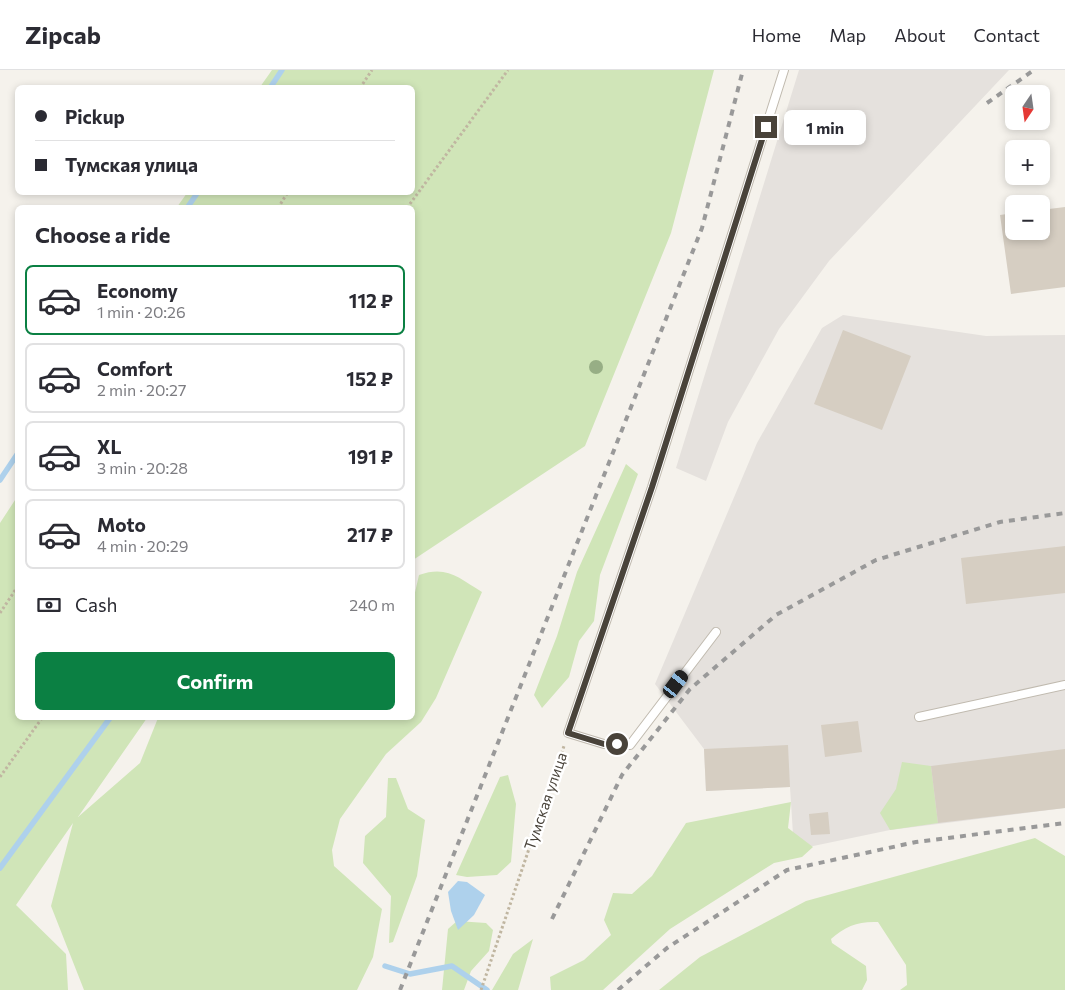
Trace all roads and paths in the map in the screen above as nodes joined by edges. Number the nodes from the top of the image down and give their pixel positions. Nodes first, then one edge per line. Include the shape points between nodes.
1 (372, 70) edge
2 (508, 70) edge
3 (784, 70) edge
4 (362, 85) edge
5 (410, 205) edge
6 (15, 590) edge
7 (0, 613) edge
8 (716, 632) dead end
9 (1065, 685) edge
10 (919, 717) dead end
11 (41, 720) edge
12 (568, 733) junction
13 (0, 777) edge
14 (482, 988) edge

1 - 4 path
2 - 5 path
3 - 12 lane, Тумская улица via 652,487
6 - 7 path
8 - 12 lane via 630,745 604,744
9 - 10 lane
11 - 13 path
12 - 14 path, Тумская улица

